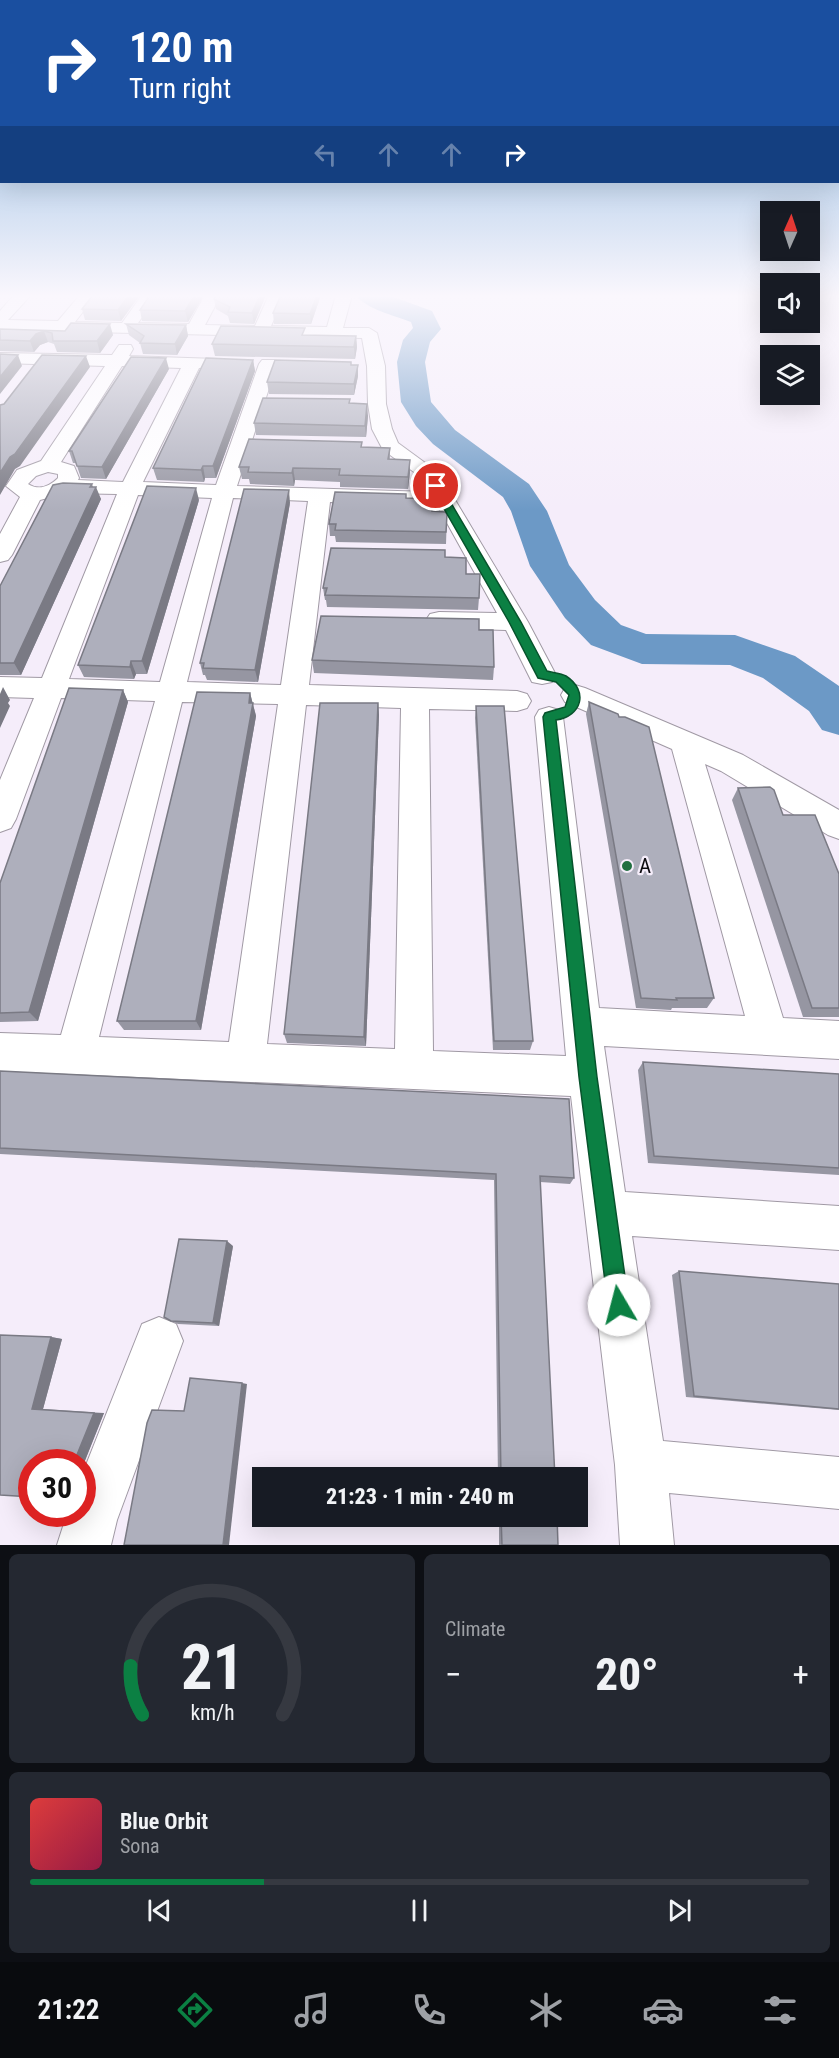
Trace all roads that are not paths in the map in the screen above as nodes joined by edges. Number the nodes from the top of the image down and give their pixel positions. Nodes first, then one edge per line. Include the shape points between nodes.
1 (34, 367) edge
2 (113, 367) edge
3 (190, 367) edge
4 (265, 367) edge
5 (370, 367) edge
6 (27, 376) edge
7 (367, 446) edge
8 (390, 446) junction
9 (48, 466) junction
10 (0, 472) edge
11 (29, 483) junction
12 (62, 486) junction
13 (129, 488) junction
14 (224, 492) junction
15 (320, 495) junction
16 (443, 499) junction
17 (451, 554) dead end
18 (474, 554) junction
19 (0, 555) edge
20 (421, 620) edge
21 (515, 622) junction
22 (542, 675) junction
23 (0, 687) edge
24 (52, 688) junction
25 (170, 691) junction
26 (294, 694) junction
27 (415, 698) junction
28 (547, 704) junction
29 (684, 741) junction
30 (0, 819) edge
31 (839, 826) edge
32 (582, 1026) junction
33 (769, 1036) junction
34 (839, 1040) edge
35 (0, 1053) edge
36 (75, 1056) junction
37 (245, 1063) junction
38 (414, 1070) junction
39 (588, 1077) junction
40 (606, 1213) junction
41 (839, 1228) edge
42 (159, 1341) dead end
43 (641, 1465) junction
44 (839, 1483) edge
45 (84, 1545) edge
46 (647, 1545) edge

1 - 6 street
2 - 9 street
3 - 13 street
4 - 14 street via 267,401 252,443
5 - 8 street via 366,404
7 - 8 street
8 - 16 street via 429,473
9 - 11 street
9 - 12 street via 67,470 69,478
10 - 11 street
11 - 12 street via 48,492
11 - 19 street
12 - 13 street
13 - 14 street
13 - 24 street
14 - 15 street
14 - 25 street
15 - 16 street
15 - 26 street via 324,551 316,617
16 - 18 street
17 - 18 street
18 - 21 street
20 - 21 street
21 - 22 street
22 - 28 street via 560,678 572,688
22 - 28 street via 526,678 517,688
23 - 24 street
24 - 25 street
24 - 30 street
25 - 26 street
25 - 36 street
26 - 27 street
26 - 37 street
27 - 28 street
27 - 38 street
28 - 29 street
28 - 32 street
29 - 31 street via 732,763
29 - 33 street
32 - 33 street
32 - 39 street
33 - 34 street
35 - 36 street
36 - 37 street
37 - 38 street
38 - 39 street
39 - 40 street
40 - 41 street
40 - 43 street
42 - 45 street
43 - 44 street
43 - 46 street

